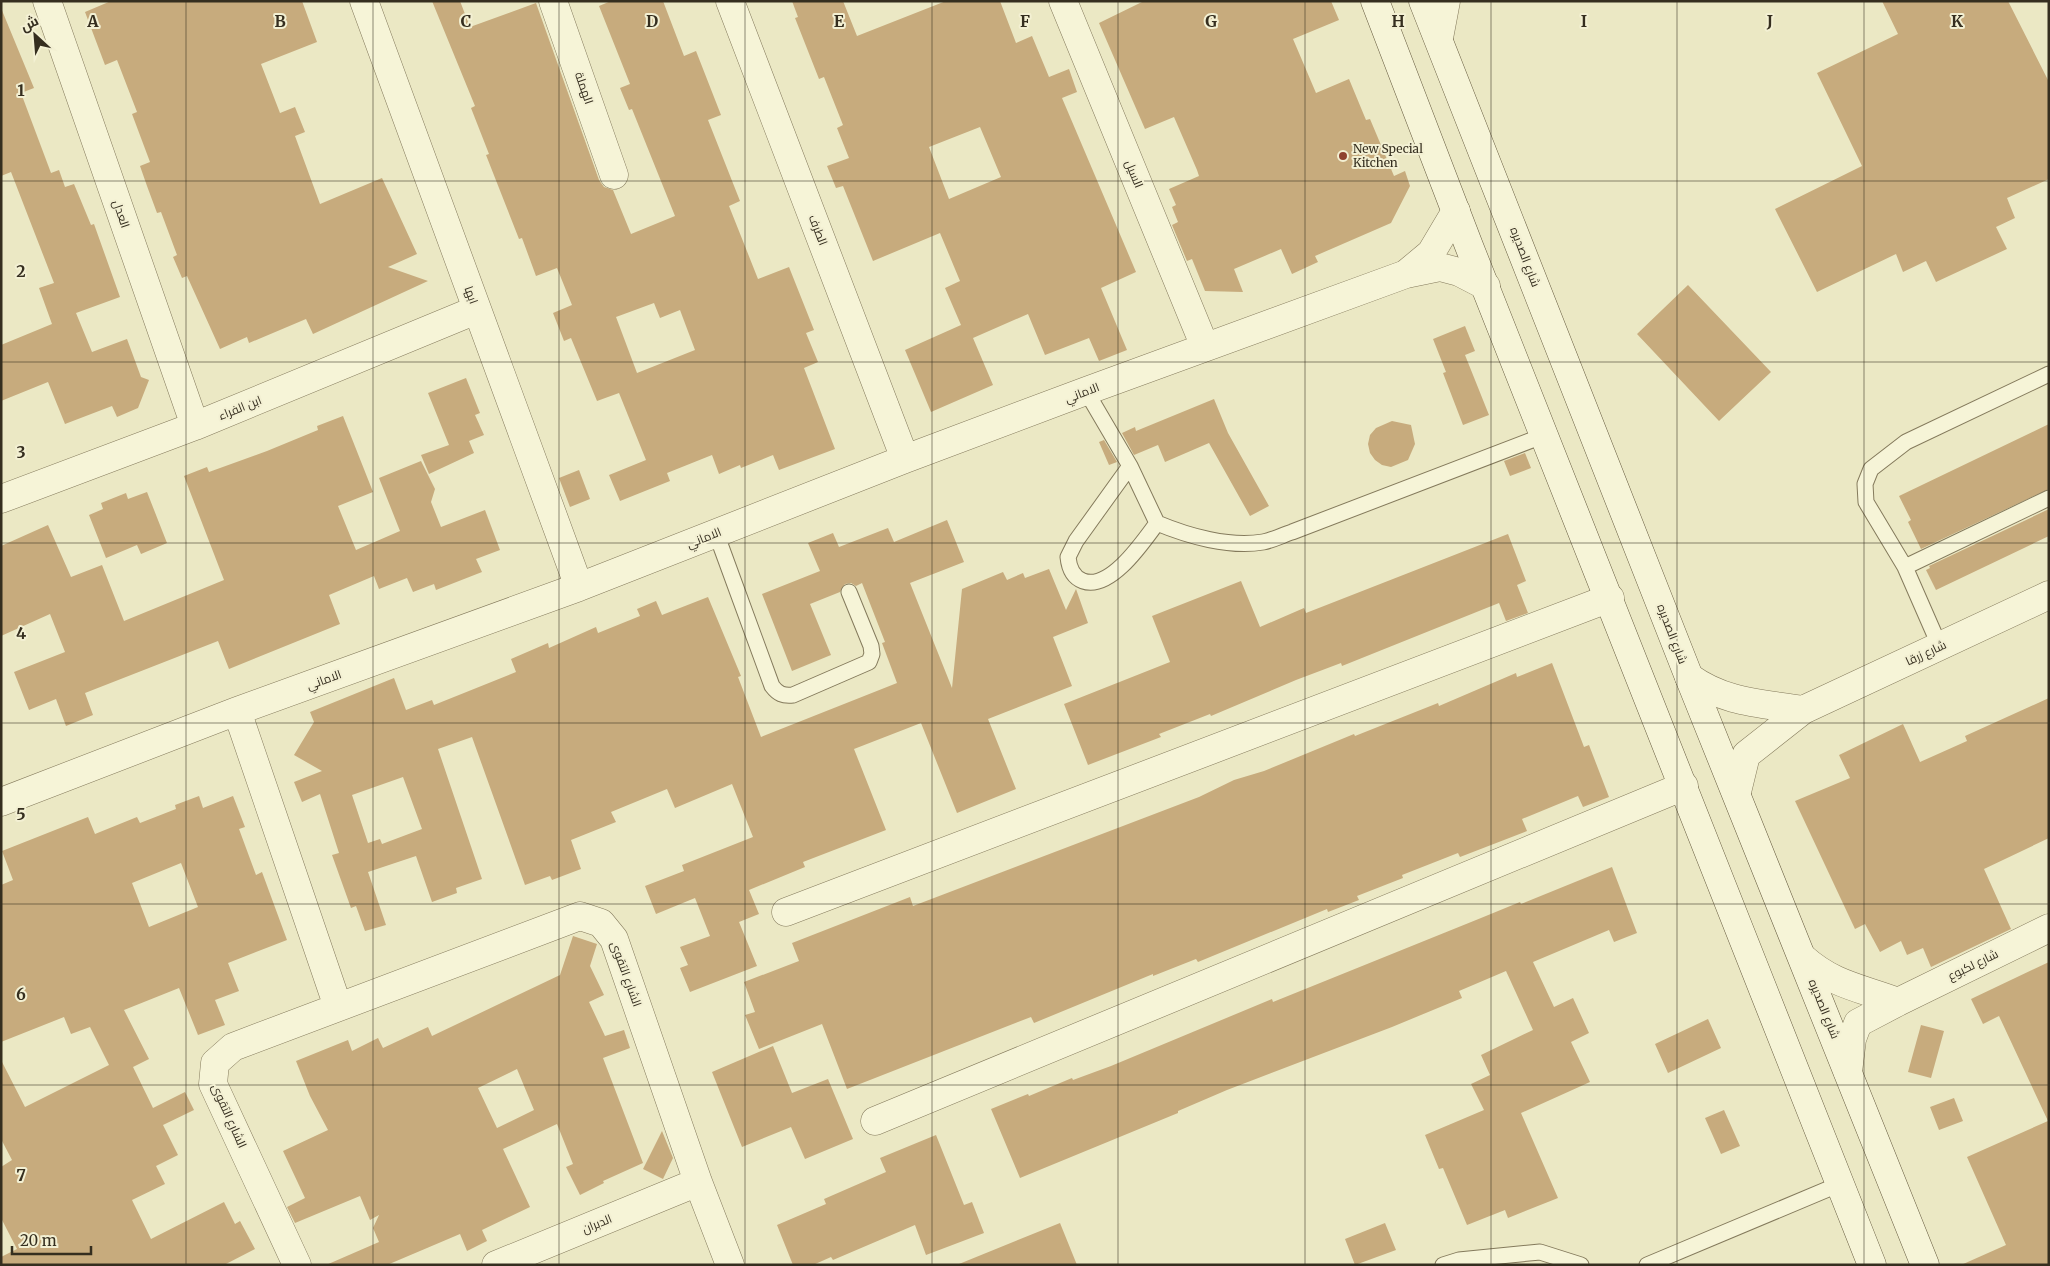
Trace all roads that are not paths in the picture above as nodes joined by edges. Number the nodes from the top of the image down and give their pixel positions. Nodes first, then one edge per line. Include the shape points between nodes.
1 (47, 1) edge
2 (364, 1) edge
3 (553, 1) edge
4 (730, 1) edge
5 (1063, 1) edge
6 (1375, 1) edge
7 (1423, 1) edge
8 (1446, 1) edge
9 (1439, 38) junction
10 (614, 176) dead end
11 (1456, 211) junction
12 (1406, 274) junction
13 (1486, 286) junction
14 (476, 310) junction
15 (1205, 346) junction
16 (2049, 374) edge
17 (1086, 391) junction
18 (196, 426) junction
19 (1545, 435) junction
20 (905, 459) junction
21 (1130, 466) junction
22 (2049, 498) edge
23 (1, 499) edge
24 (1157, 523) junction
25 (716, 533) junction
26 (1905, 566) junction
27 (579, 587) junction
28 (849, 592) dead end
29 (2049, 595) edge
30 (1610, 598) junction
31 (1940, 647) junction
32 (1689, 677) junction
33 (1803, 710) junction
34 (237, 712) junction
35 (1684, 786) junction
36 (1737, 792) junction
37 (1, 802) edge
38 (786, 912) dead end
39 (2049, 928) edge
40 (1803, 958) junction
41 (1898, 1002) junction
42 (338, 1007) junction
43 (1848, 1072) junction
44 (875, 1121) dead end
45 (698, 1182) junction
46 (1840, 1184) junction
47 (297, 1265) edge
48 (496, 1265) edge
49 (730, 1265) edge
50 (1443, 1265) edge
51 (1581, 1265) edge
52 (1647, 1265) edge
53 (1872, 1265) edge
54 (1925, 1265) edge

1 - 18 street, العدل
2 - 14 street, ابها
3 - 10 street, الهملة
4 - 20 street, الطرف
5 - 15 street, السيل
6 - 11 street
7 - 9 street, شارع الصديره
8 - 9 street
9 - 32 street, شارع الصديره
11 - 12 street, الاماني via 1431,253
11 - 13 street
12 - 13 street, الاماني via 1440,267 1460,272
12 - 15 street, الاماني
13 - 19 street
14 - 18 street, ابن الفراء
14 - 27 street, ابها
15 - 17 street, الاماني
16 - 26 lane via 1906,442 1870,469 1865,484 1866,502
17 - 20 street, الاماني
17 - 21 lane
18 - 23 street, ابن الفراء
19 - 24 lane via 1264,542 1236,544 1181,533
19 - 30 street
20 - 25 street, الاماني
21 - 24 lane
21 - 24 lane via 1076,541 1068,556 1071,573 1080,580 1099,583 1118,570
22 - 26 lane
25 - 27 street, الاماني
25 - 28 lane via 772,686 784,696 869,662 871,646
26 - 31 lane
27 - 34 street, الاماني
29 - 31 street, شارع زرقا
30 - 35 street
30 - 38 street
31 - 33 street, شارع زرقا
32 - 33 street via 1722,696
32 - 36 street, شارع الصديره
33 - 36 street, شارع زرقا via 1746,755
34 - 37 street, الاماني
34 - 42 street
35 - 44 street
35 - 46 street
36 - 40 street, شارع الصديره
39 - 41 street, شارع لكبوع
40 - 41 street via 1832,980
40 - 43 street, شارع الصديره
41 - 43 street, شارع لكبوع via 1858,1023 1852,1039
42 - 45 street, الشارع التقوى via 580,916 601,923 614,939
42 - 47 street, الشارع التقوى via 233,1047 215,1063 213,1084
43 - 54 street, شارع الصديره
45 - 48 street, الدبران
45 - 49 street, الشارع التقوى
46 - 52 lane
46 - 53 street
50 - 51 lane via 1459,1260 1540,1252

